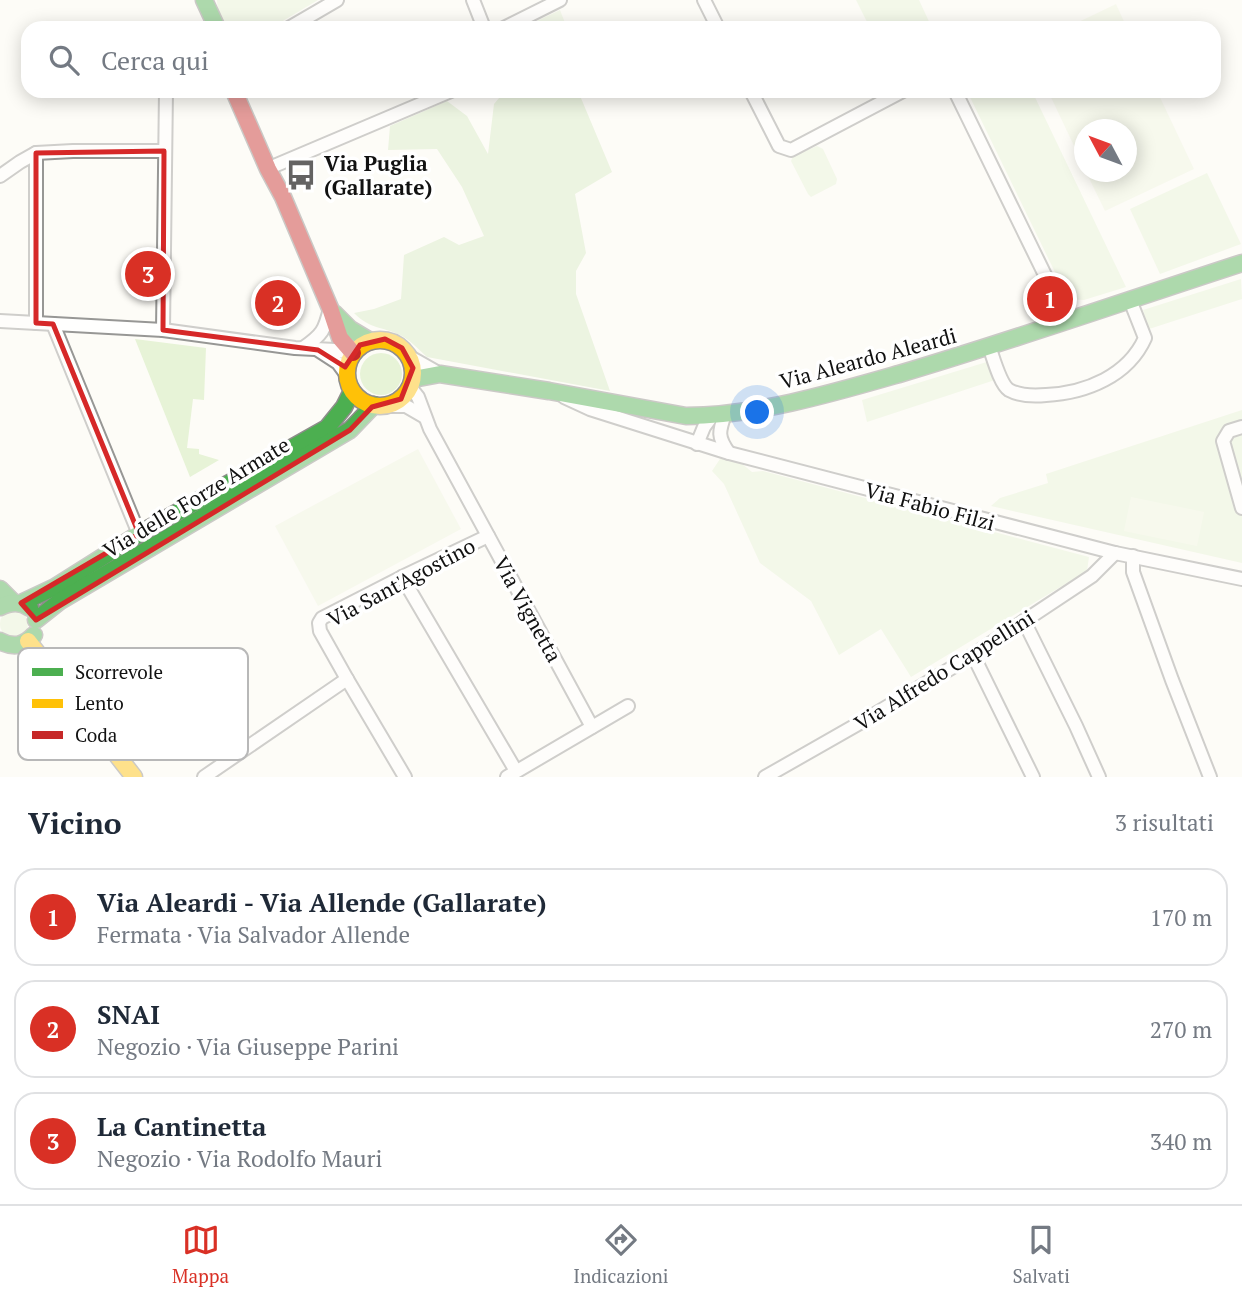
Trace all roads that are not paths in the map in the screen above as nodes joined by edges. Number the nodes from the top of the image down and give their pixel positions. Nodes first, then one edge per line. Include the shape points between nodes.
1 (203, 0) edge
2 (337, 0) edge
3 (472, 0) edge
4 (559, 0) edge
5 (704, 0) edge
6 (208, 21) edge
7 (214, 21) edge
8 (301, 21) edge
9 (481, 21) edge
10 (517, 21) edge
11 (714, 21) edge
12 (166, 98) edge
13 (237, 98) edge
14 (245, 98) edge
15 (434, 98) edge
16 (755, 98) edge
17 (890, 98) edge
18 (958, 98) edge
19 (164, 151) junction
20 (36, 153) junction
21 (274, 166) junction
22 (0, 176) edge
23 (280, 190) junction
24 (1242, 263) edge
25 (1130, 300) junction
26 (330, 308) junction
27 (1067, 320) junction
28 (0, 321) edge
29 (36, 323) junction
30 (53, 324) junction
31 (163, 330) junction
32 (370, 341) junction
33 (989, 346) junction
34 (303, 348) junction
35 (318, 350) junction
36 (353, 353) junction
37 (410, 357) junction
38 (346, 374) junction
39 (436, 375) junction
40 (414, 388) junction
41 (352, 391) junction
42 (549, 391) junction
43 (380, 406) junction
44 (719, 414) junction
45 (425, 417) junction
46 (1242, 428) edge
47 (719, 433) junction
48 (697, 444) junction
49 (729, 453) junction
50 (1239, 483) edge
51 (1242, 507) edge
52 (139, 534) junction
53 (488, 536) junction
54 (1115, 553) junction
55 (1133, 556) junction
56 (402, 577) junction
57 (1242, 579) edge
58 (0, 589) edge
59 (11, 604) edge
60 (36, 620) junction
61 (1024, 621) junction
62 (0, 641) edge
63 (28, 642) junction
64 (33, 648) edge
65 (973, 655) junction
66 (347, 679) junction
67 (628, 706) dead end
68 (592, 727) junction
69 (248, 747) edge
70 (121, 760) edge
71 (229, 760) edge
72 (512, 774) edge
73 (134, 777) edge
74 (204, 777) edge
75 (405, 777) edge
76 (765, 777) edge
77 (1032, 777) edge
78 (1099, 777) edge
79 (1210, 777) edge

1 - 6 street
1 - 7 street
2 - 8 street
3 - 9 street
4 - 10 street
5 - 11 street
12 - 19 street
13 - 23 street
14 - 21 street
15 - 21 street
16 - 17 street via 779,146 791,150
18 - 27 street
19 - 20 street
19 - 31 street
20 - 22 street
20 - 29 street
21 - 23 street
23 - 26 street
24 - 25 street, Via Aleardo Aleardi
25 - 27 street, Via Aleardo Aleardi
25 - 33 street, Via Aleardo Aleardi via 1145,338 1139,350 1116,373 1084,389 1042,395 1010,390
26 - 32 street via 347,327
26 - 34 street via 325,330
26 - 36 street via 340,338
27 - 33 street, Via Aleardo Aleardi
28 - 29 street
29 - 30 street
30 - 31 street
30 - 52 street
31 - 34 street
32 - 36 street
32 - 37 street via 396,343
33 - 44 street, Via Aleardo Aleardi via 834,392
34 - 35 street
35 - 36 street
35 - 38 street
36 - 38 street
37 - 39 street
37 - 40 street
38 - 41 street
39 - 40 street
39 - 42 street, Via Aleardo Aleardi
40 - 43 street via 401,399
40 - 45 street, Via Vignetta
41 - 43 street via 360,400
41 - 52 street, Via delle Forze Armate via 327,428
42 - 44 street, Via Aleardo Aleardi via 686,416
42 - 48 street, Via Fabio Filzi
43 - 45 street via 406,406
43 - 60 street, Via delle Forze Armate via 350,430 60,601
44 - 47 street
44 - 48 street via 704,427
45 - 53 street, Via Vignetta
46 - 50 street via 1230,431 1223,441
47 - 48 street
47 - 49 street
48 - 49 street, Via Fabio Filzi
49 - 54 street, Via Fabio Filzi
50 - 51 street
52 - 59 street, Via delle Forze Armate via 55,587
53 - 56 street, Via Sant'Agostino
53 - 68 street, Via Vignetta
54 - 55 street, Via Fabio Filzi
54 - 61 street, Via Alfredo Cappellini via 1092,576
55 - 57 street, Via Fabio Filzi
55 - 79 street via 1133,572
56 - 66 street, Via Sant'Agostino via 322,618 320,631
56 - 72 street
58 - 59 street
59 - 60 street via 28,606
60 - 63 street
61 - 65 street, Via Alfredo Cappellini
61 - 78 street
62 - 63 street via 14,647
63 - 64 street
65 - 76 street, Via Alfredo Cappellini
65 - 77 street
66 - 69 street
66 - 75 street, Via Sant'Agostino
67 - 68 street
68 - 72 street
70 - 73 street
71 - 74 street

